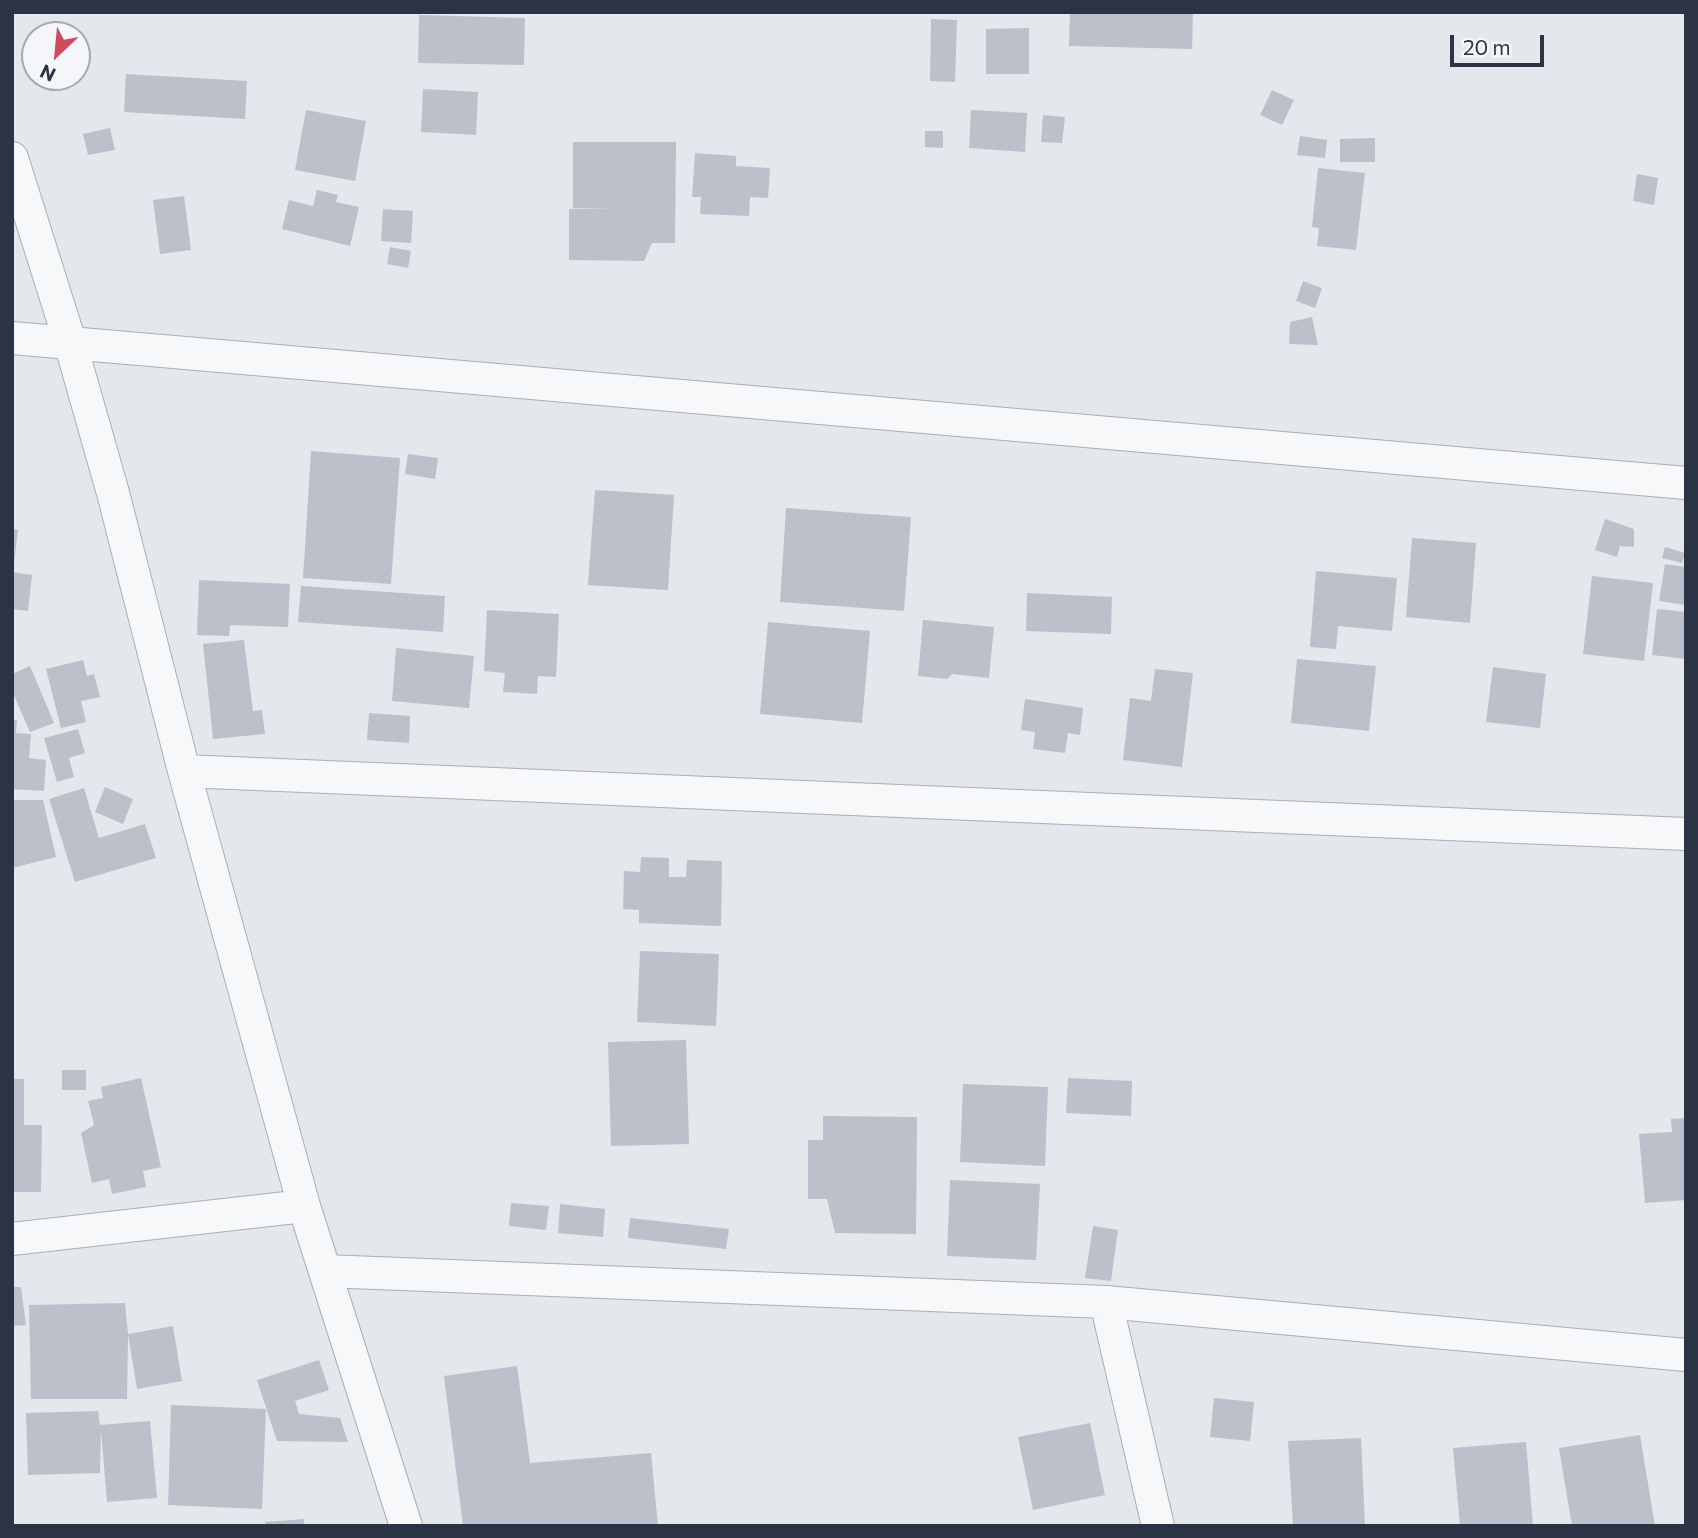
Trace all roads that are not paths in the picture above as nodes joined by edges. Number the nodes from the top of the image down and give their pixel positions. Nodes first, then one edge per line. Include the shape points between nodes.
1 (12, 158) edge
2 (12, 338) edge
3 (70, 342) junction
4 (1686, 483) edge
5 (184, 771) junction
6 (1686, 834) edge
7 (304, 1206) junction
8 (12, 1239) edge
9 (325, 1270) junction
10 (1106, 1302) junction
11 (1686, 1355) edge
12 (406, 1526) edge
13 (1158, 1526) edge

1 - 3 street
2 - 3 street
3 - 4 street
3 - 5 street
5 - 6 street
5 - 7 street
7 - 8 street
7 - 9 street
9 - 10 street
9 - 12 street
10 - 11 street
10 - 13 street

